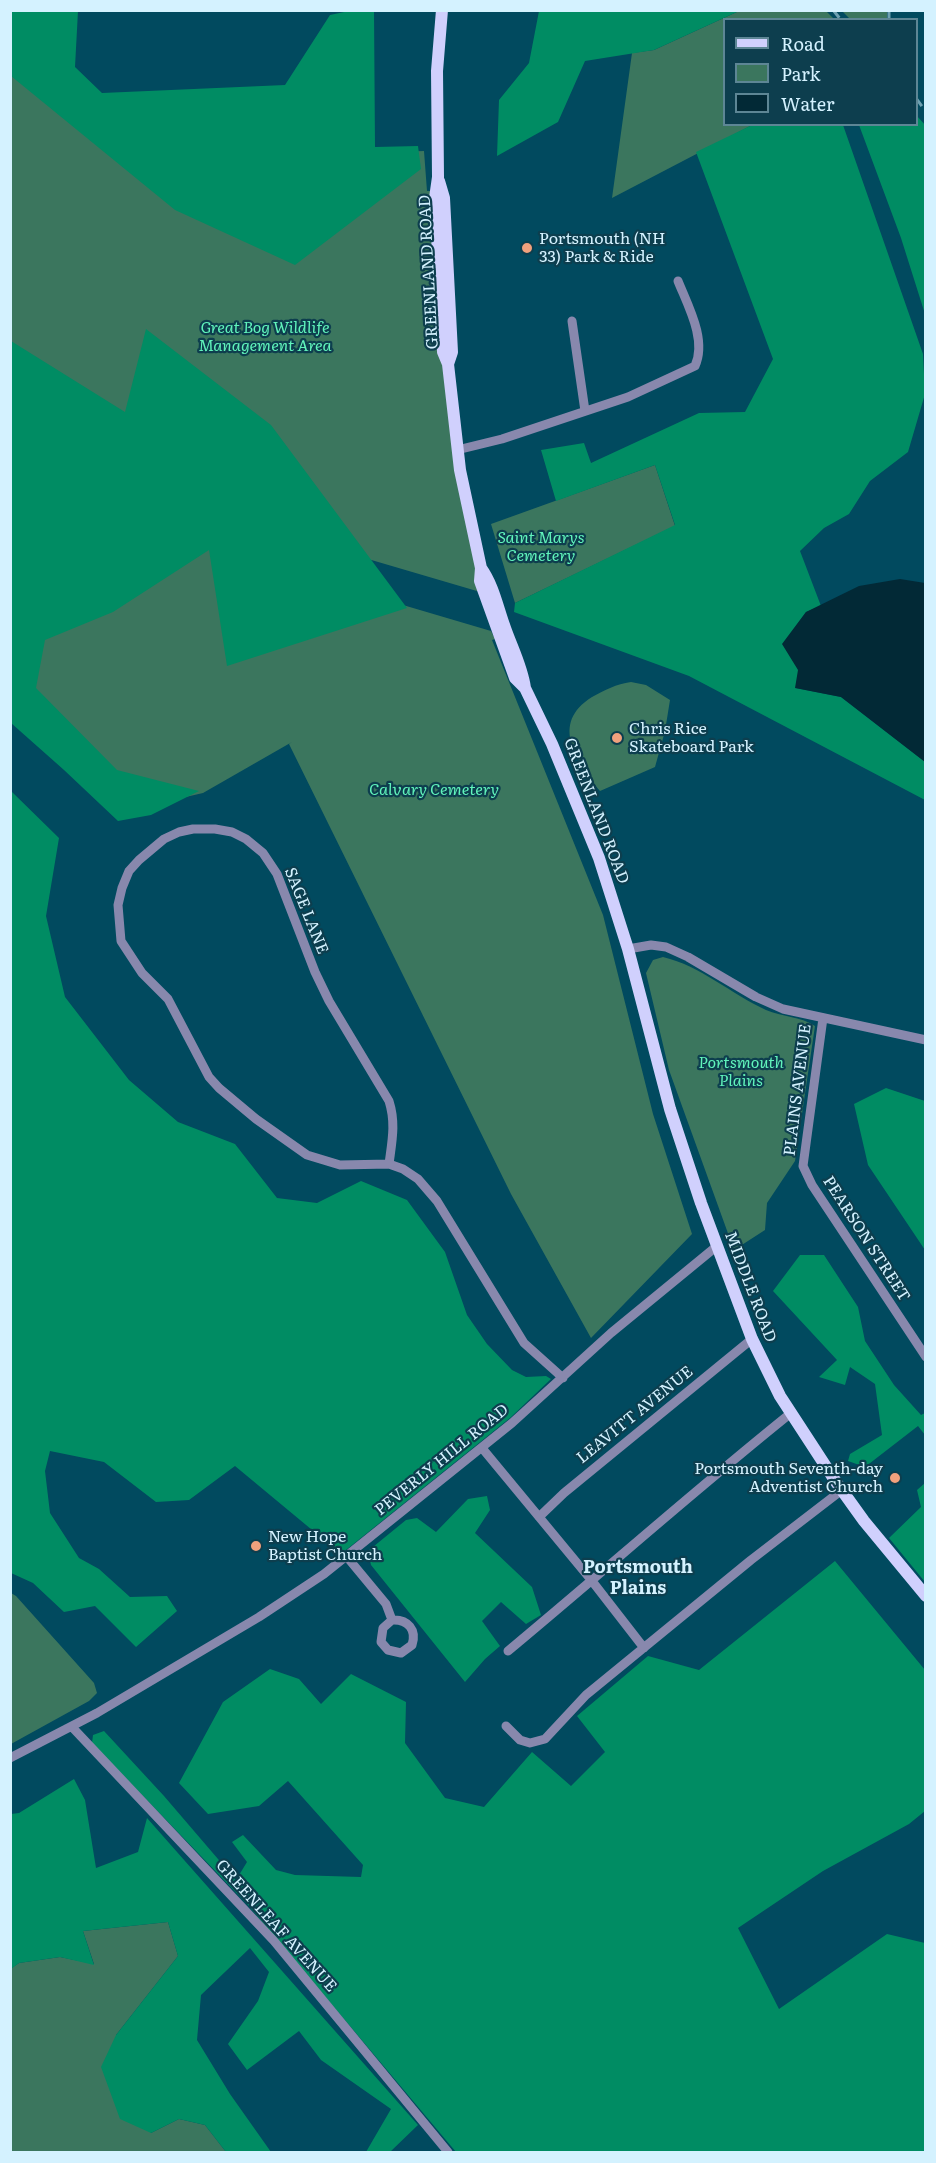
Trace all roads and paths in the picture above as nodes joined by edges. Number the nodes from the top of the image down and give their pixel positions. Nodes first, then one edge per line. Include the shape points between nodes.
1 (442, 10) edge
2 (678, 281) dead end
3 (572, 321) dead end
4 (585, 411) junction
5 (457, 450) junction
6 (628, 950) junction
7 (823, 1018) junction
8 (926, 1040) edge
9 (389, 1164) junction
10 (803, 1166) joint
11 (717, 1246) junction
12 (752, 1339) junction
13 (926, 1358) edge
14 (563, 1378) junction
15 (790, 1413) junction
16 (482, 1448) junction
17 (842, 1490) junction
18 (539, 1516) junction
19 (347, 1557) junction
20 (592, 1581) junction
21 (926, 1596) edge
22 (392, 1620) dead end
23 (644, 1648) junction
24 (508, 1651) dead end
25 (506, 1726) dead end
26 (72, 1727) junction
27 (10, 1758) edge
28 (448, 2152) edge

1 - 5 main road, GREENLAND ROAD via 436,91 438,177 444,198 452,352 448,364
2 - 4 street via 699,344 700,356 695,366 628,397
3 - 4 street
4 - 5 street
5 - 6 main road, GREENLAND ROAD via 481,568 480,581 585,823
6 - 7 street via 651,945 674,949 769,1004
6 - 11 main road, MIDDLE ROAD via 670,1109
7 - 8 street
7 - 10 street, PLAINS AVENUE
9 - 9 street, SAGE LANE via 340,1165 307,1155 256,1119 209,1077 168,999 142,973 120,941 118,905 122,888 139,860 164,839 179,832 215,829 232,832 263,852 277,874 329,1001 389,1101 394,1116
9 - 14 street, SAGE LANE via 403,1169 427,1188 524,1343
10 - 13 street, PEARSON STREET
11 - 12 main road, MIDDLE ROAD
11 - 14 street, PEVERLY HILL ROAD
12 - 15 main road, MIDDLE ROAD
12 - 18 street, LEAVITT AVENUE
14 - 16 street, PEVERLY HILL ROAD
15 - 17 main road, MIDDLE ROAD
15 - 20 street
16 - 18 street
16 - 19 street, PEVERLY HILL ROAD
17 - 21 main road, MIDDLE ROAD
17 - 23 street
18 - 20 street
19 - 22 street via 386,1604
19 - 26 street, PEVERLY HILL ROAD via 259,1617
20 - 23 street
20 - 24 street
23 - 25 street via 586,1695 545,1739 530,1743 520,1740
26 - 27 street, PEVERLY HILL ROAD
26 - 28 street, GREENLEAF AVENUE via 274,1941

